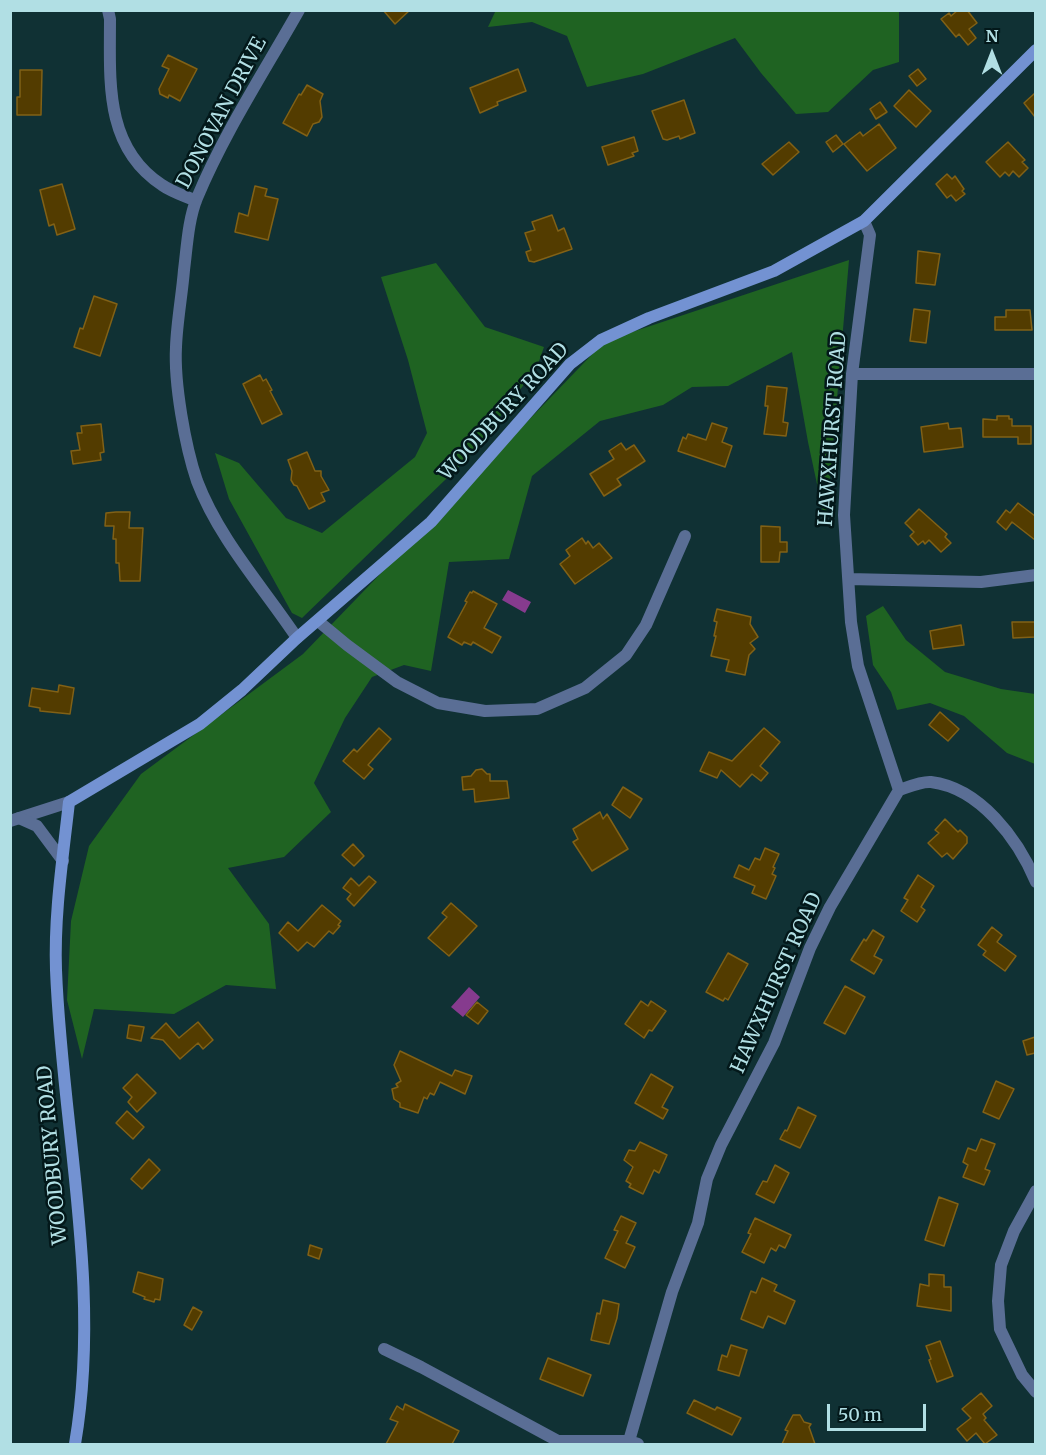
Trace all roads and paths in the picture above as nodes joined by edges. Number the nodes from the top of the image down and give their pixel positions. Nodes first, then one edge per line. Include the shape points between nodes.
1 (108, 10) edge
2 (299, 10) edge
3 (1035, 50) edge
4 (196, 201) junction
5 (864, 221) junction
6 (852, 374) junction
7 (1035, 374) edge
8 (684, 536) dead end
9 (1035, 576) edge
10 (849, 579) junction
11 (318, 621) junction
12 (297, 638) junction
13 (899, 790) junction
14 (69, 802) junction
15 (15, 819) edge
16 (63, 861) junction
17 (1035, 882) edge
18 (1035, 1191) edge
19 (384, 1349) dead end
20 (1035, 1392) edge
21 (634, 1443) edge
22 (75, 1444) edge

1 - 4 street via 111,99 120,135 138,164 163,186
2 - 4 street, DONOVAN DRIVE
3 - 5 main road, WOODBURY ROAD
4 - 12 street, DONOVAN DRIVE via 188,236 176,347 186,437 197,481 214,516
5 - 6 street, HAWXHURST ROAD via 870,235
5 - 11 main road, WOODBURY ROAD via 774,271 601,340 570,364 430,522
6 - 7 street
6 - 10 street, HAWXHURST ROAD via 844,515
8 - 11 street via 646,625 626,655 585,688 537,709 485,711 438,704 396,682
9 - 10 street via 981,582
10 - 13 street, HAWXHURST ROAD via 858,666
11 - 12 main road, WOODBURY ROAD
12 - 14 main road, WOODBURY ROAD via 200,724
13 - 17 street via 930,782 981,803 1015,843
13 - 21 street, HAWXHURST ROAD via 825,917 774,1043 707,1179 698,1223 672,1292
14 - 15 street
14 - 16 main road, WOODBURY ROAD
15 - 16 street via 37,826
16 - 22 main road, WOODBURY ROAD via 56,968 85,1311
18 - 20 street via 1001,1265 998,1301 1000,1329 1022,1375
19 - 21 street via 558,1442

